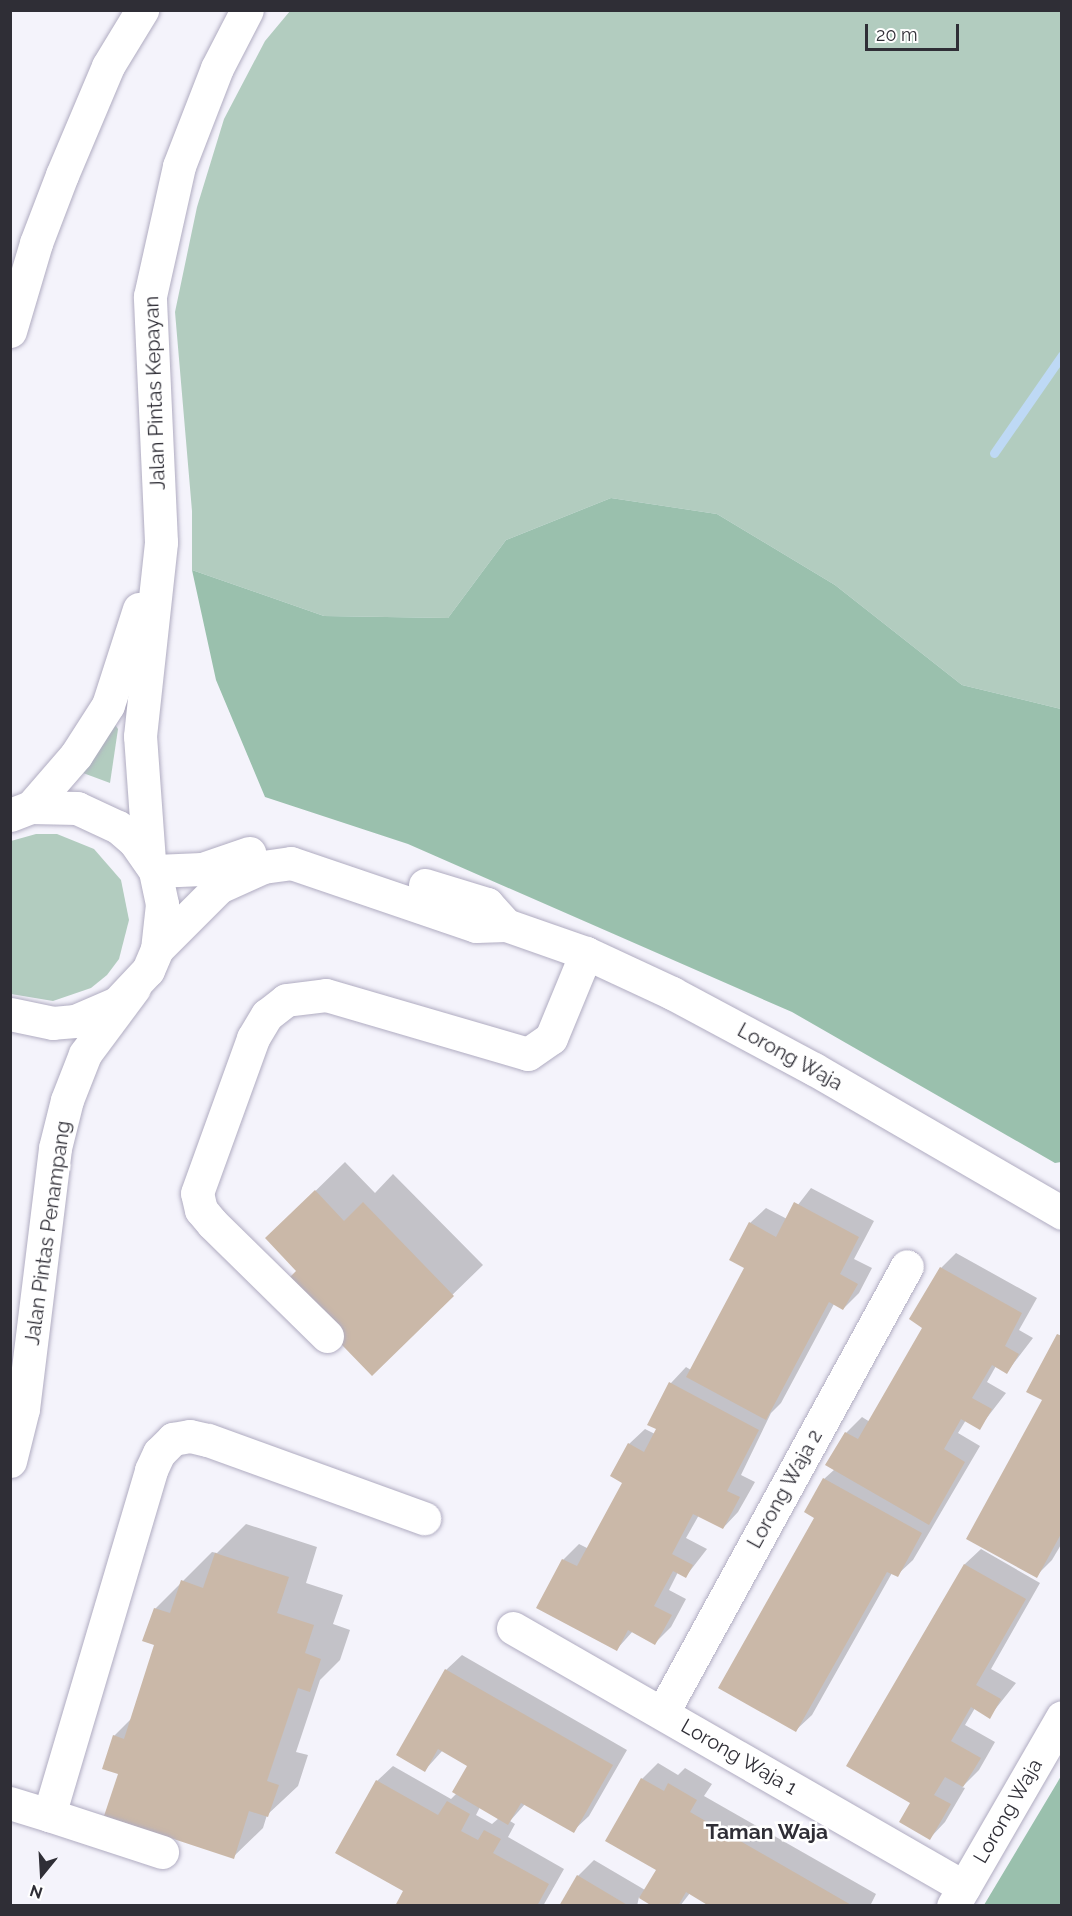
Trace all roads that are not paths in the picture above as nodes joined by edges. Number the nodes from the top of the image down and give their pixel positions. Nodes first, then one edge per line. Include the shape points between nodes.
1 (141, 10) edge
2 (247, 10) edge
3 (10, 331) edge
4 (161, 542) junction
5 (17, 812) edge
6 (152, 866) junction
7 (506, 926) junction
8 (157, 949) junction
9 (586, 953) junction
10 (134, 988) junction
11 (10, 1014) edge
12 (1062, 1213) edge
13 (906, 1266) dead end
14 (327, 1336) dead end
15 (10, 1461) edge
16 (424, 1518) dead end
17 (513, 1628) dead end
18 (663, 1712) junction
19 (1062, 1717) edge
20 (10, 1803) edge
21 (49, 1815) junction
22 (162, 1852) dead end
23 (959, 1896) edge

1 - 3 street via 108,66 62,175 36,243
2 - 4 street, Jalan Pintas Kepayan via 217,68 179,166 150,296
4 - 5 street, Jalan Pintas Kepayan via 108,705 76,755
4 - 6 street, Jalan Pintas Kepayan via 140,736
5 - 6 street via 77,808 99,815 135,842
6 - 7 street, Lorong Waja via 202,869 286,842 487,904
6 - 8 street, Jalan Pintas Kepayan via 162,904
7 - 8 street, Lorong Waja via 476,926 291,863 263,867 219,887
7 - 9 street, Lorong Waja
8 - 10 street, Jalan Pintas Penampang
9 - 12 street, Lorong Waja via 672,993 814,1069
9 - 14 street via 551,1038 528,1054 326,995 286,1000 267,1015 253,1038 197,1193 201,1210 212,1223
10 - 11 street via 97,1014 75,1021 53,1023
10 - 15 street, Jalan Pintas Penampang via 85,1054 67,1100 55,1148 51,1207 23,1409
13 - 18 street, Lorong Waja 2
16 - 21 street via 208,1440 190,1436 173,1439 159,1453 151,1470
17 - 18 street, Lorong Waja 1
18 - 23 street, Lorong Waja 1
19 - 23 street, Lorong Waja
20 - 21 street
21 - 22 street

